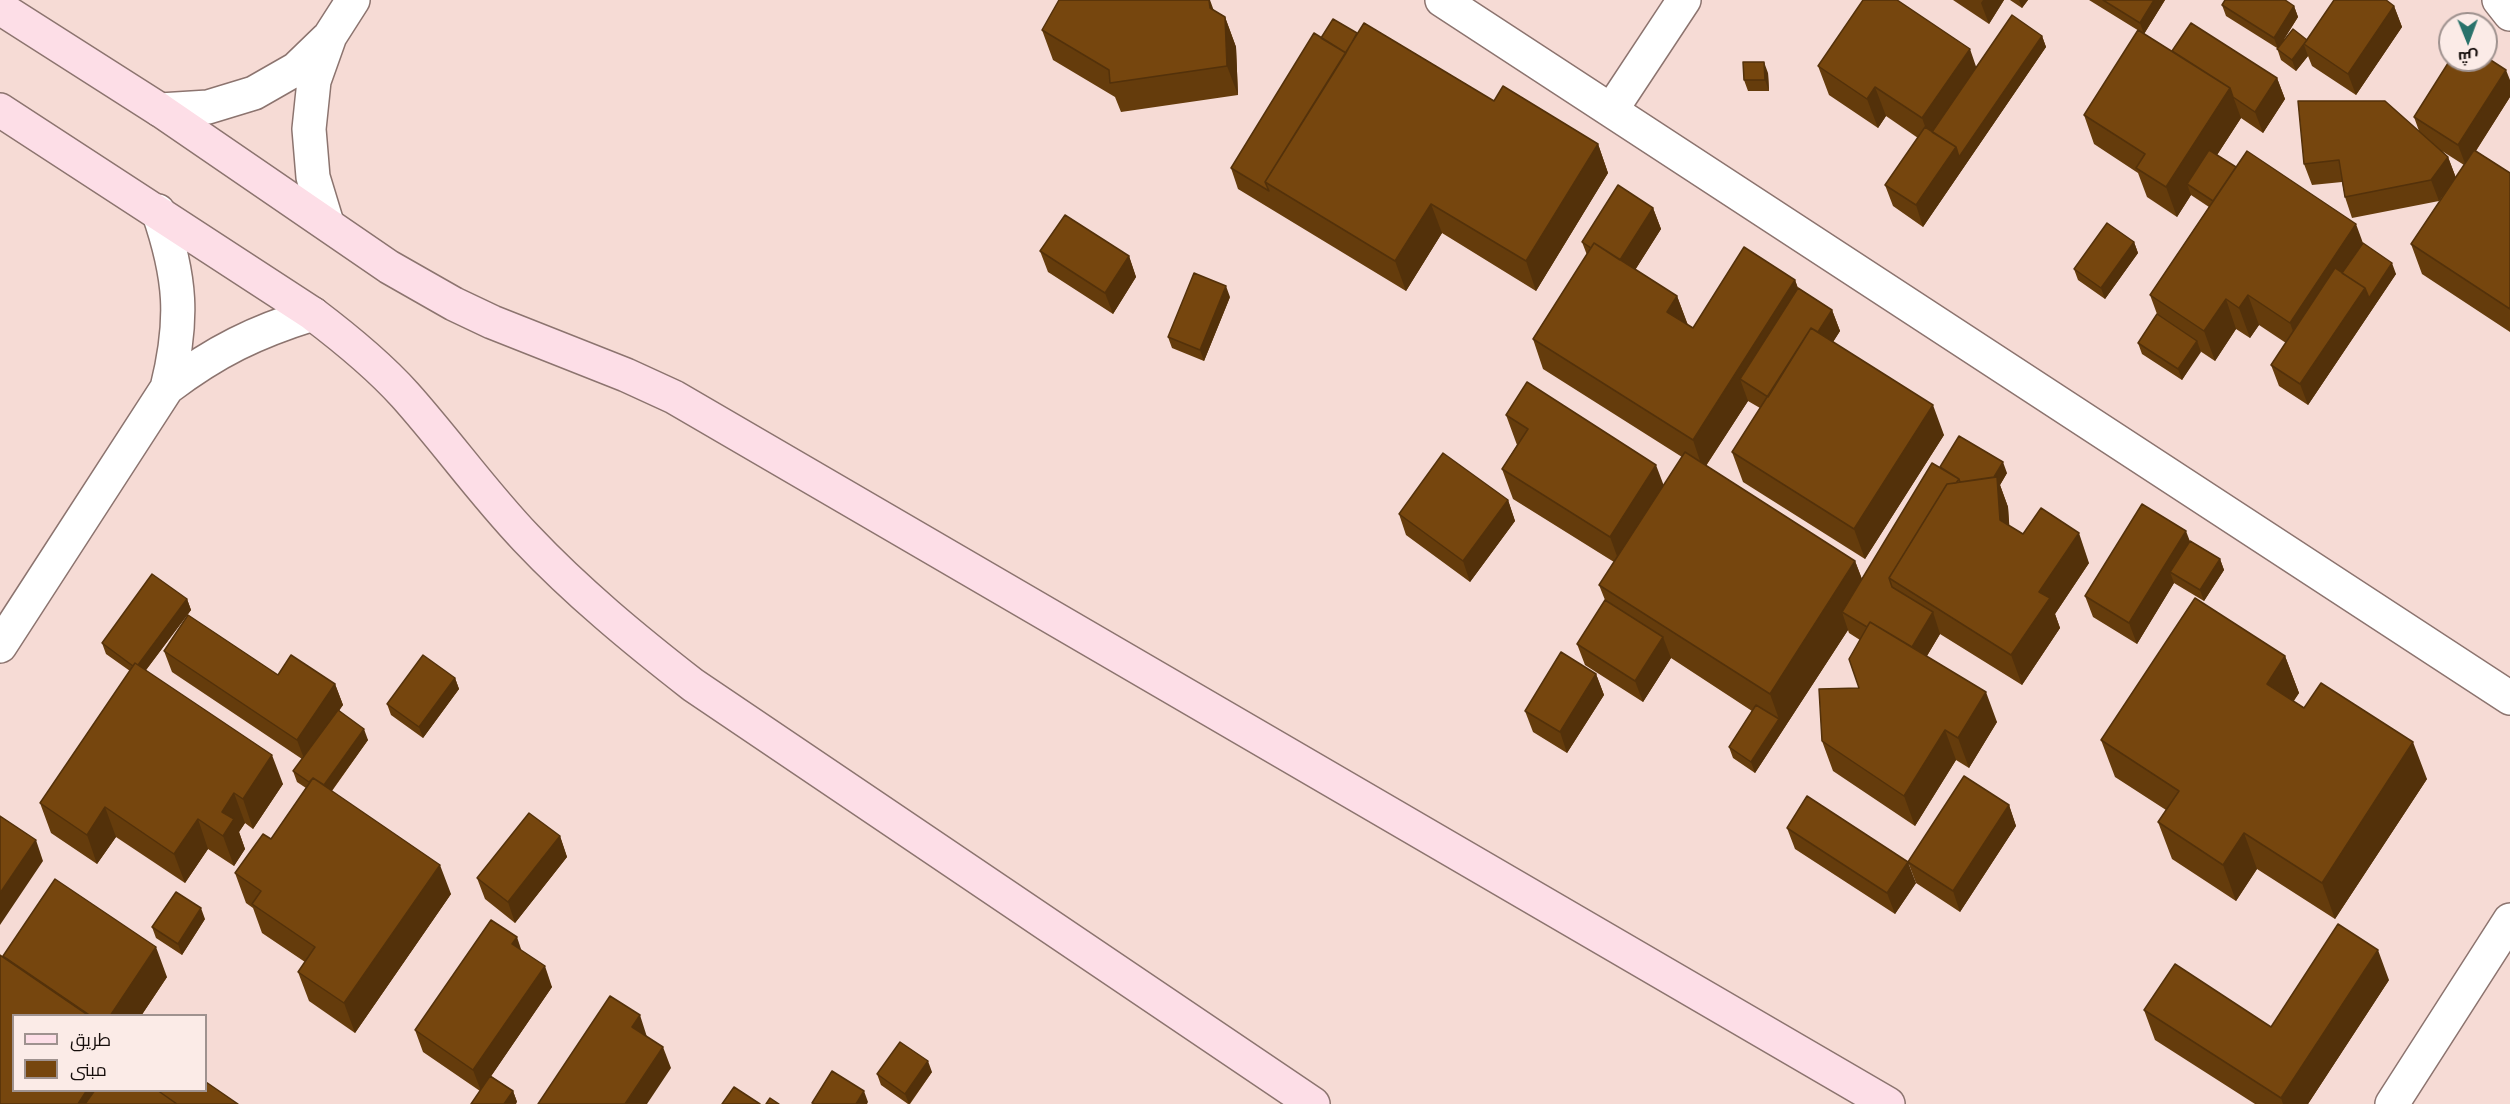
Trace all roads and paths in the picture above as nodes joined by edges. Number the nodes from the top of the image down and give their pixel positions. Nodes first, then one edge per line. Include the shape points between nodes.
1 (353, 0) edge
2 (1442, 0) edge
3 (1684, 0) edge
4 (2499, 0) edge
5 (0, 8) edge
6 (2510, 14) edge
7 (330, 36) junction
8 (1611, 109) junction
9 (0, 110) edge
10 (160, 110) junction
11 (158, 212) junction
12 (327, 223) junction
13 (314, 314) junction
14 (167, 388) junction
15 (0, 646) edge
16 (2510, 698) edge
17 (2510, 920) edge
18 (1313, 1104) edge
19 (1888, 1104) edge
20 (2392, 1104) edge

1 - 7 street
2 - 8 street
3 - 8 street
4 - 6 street
5 - 10 main road
7 - 10 street via 296,69 254,93 208,107
7 - 12 street via 314,81 309,129 313,177
8 - 16 street
9 - 11 main road
10 - 12 main road
11 - 13 main road
11 - 14 street via 172,254 179,316
12 - 19 main road via 389,267 454,304 674,397
13 - 14 street via 236,342
13 - 18 main road via 404,394 526,538 635,640 693,685
14 - 15 street
17 - 20 street

